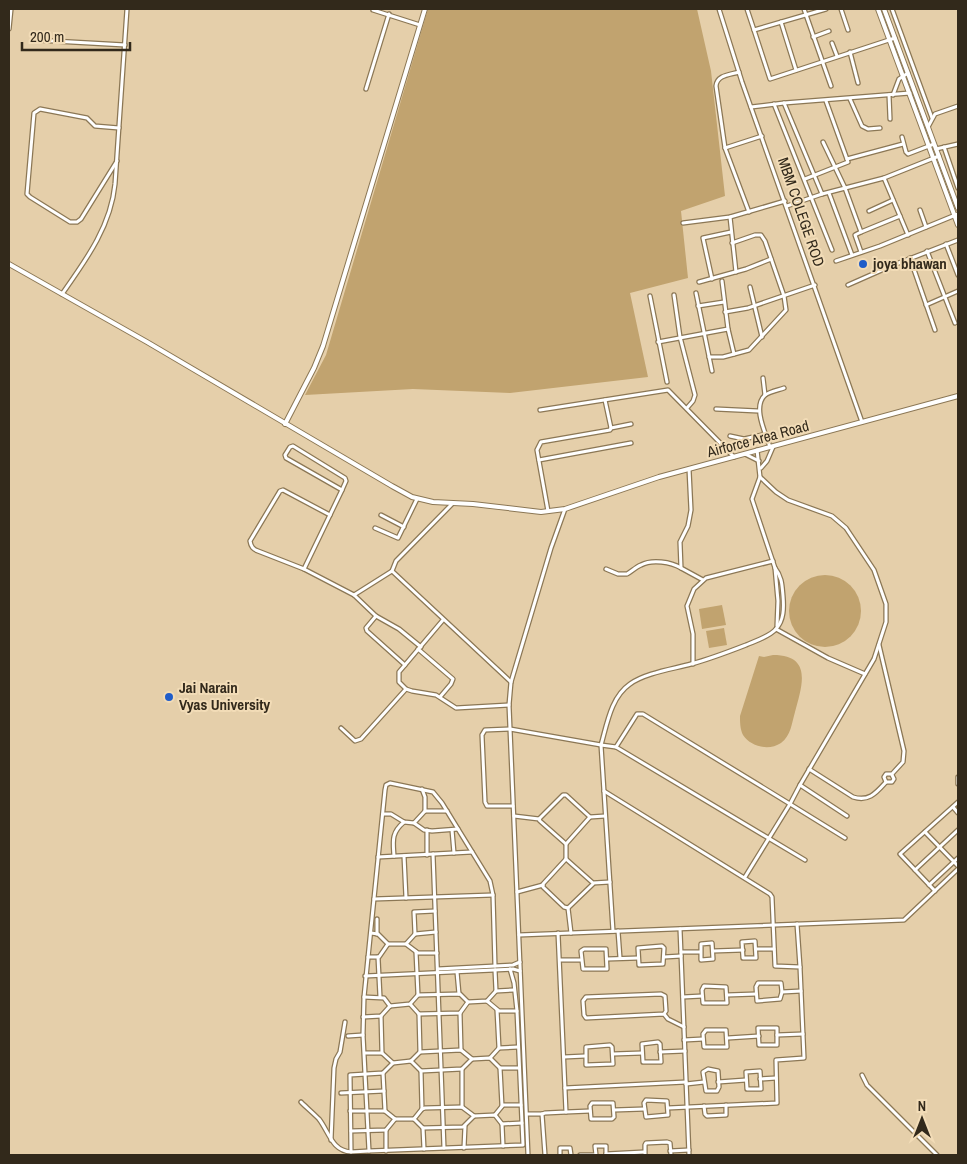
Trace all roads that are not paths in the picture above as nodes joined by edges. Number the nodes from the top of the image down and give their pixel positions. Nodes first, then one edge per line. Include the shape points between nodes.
1 (11, 9) edge
2 (128, 9) edge
3 (425, 9) edge
4 (719, 9) edge
5 (747, 9) edge
6 (804, 9) edge
7 (826, 9) edge
8 (841, 9) edge
9 (878, 9) edge
10 (884, 9) edge
11 (892, 9) edge
12 (373, 10) edge
13 (388, 14) junction
14 (806, 15) junction
15 (9, 22) edge
16 (781, 22) junction
17 (420, 25) junction
18 (9, 30) edge
19 (754, 30) junction
20 (848, 30) dead end
21 (829, 31) dead end
22 (813, 36) junction
23 (895, 38) junction
24 (36, 40) dead end
25 (890, 40) junction
26 (832, 43) dead end
27 (125, 45) junction
28 (850, 52) junction
29 (837, 56) junction
30 (822, 62) junction
31 (796, 70) junction
32 (739, 72) junction
33 (908, 73) junction
34 (904, 76) junction
35 (858, 82) dead end
36 (831, 86) dead end
37 (366, 89) dead end
38 (910, 93) junction
39 (891, 95) junction
40 (850, 99) junction
41 (826, 101) junction
42 (784, 103) junction
43 (774, 104) junction
44 (958, 106) edge
45 (751, 107) junction
46 (932, 118) junction
47 (890, 119) dead end
48 (928, 127) junction
49 (119, 128) junction
50 (880, 128) dead end
51 (762, 136) junction
52 (902, 137) dead end
53 (823, 142) dead end
54 (904, 144) junction
55 (958, 144) edge
56 (929, 146) junction
57 (935, 146) junction
58 (944, 147) junction
59 (726, 148) junction
60 (939, 156) junction
61 (847, 159) junction
62 (934, 159) junction
63 (117, 161) junction
64 (835, 168) junction
65 (815, 176) junction
66 (884, 178) junction
67 (805, 179) junction
68 (845, 188) junction
69 (958, 188) edge
70 (829, 193) junction
71 (822, 194) junction
72 (812, 197) junction
73 (894, 200) junction
74 (785, 201) junction
75 (787, 206) junction
76 (958, 208) edge
77 (920, 210) dead end
78 (749, 212) junction
79 (869, 212) dead end
80 (956, 215) edge
81 (900, 216) junction
82 (730, 218) junction
83 (682, 223) dead end
84 (958, 225) edge
85 (926, 227) junction
86 (731, 232) junction
87 (862, 232) junction
88 (908, 235) junction
89 (958, 240) edge
90 (732, 243) junction
91 (946, 244) junction
92 (832, 250) dead end
93 (927, 251) junction
94 (861, 252) junction
95 (852, 255) junction
96 (910, 258) junction
97 (771, 259) junction
98 (836, 261) dead end
99 (9, 264) edge
100 (736, 272) junction
101 (958, 275) edge
102 (712, 278) junction
103 (722, 281) dead end
104 (699, 282) dead end
105 (815, 285) junction
106 (848, 285) dead end
107 (750, 287) dead end
108 (958, 291) edge
109 (696, 293) dead end
110 (62, 294) junction
111 (674, 295) dead end
112 (650, 296) dead end
113 (784, 296) junction
114 (945, 297) junction
115 (724, 302) junction
116 (926, 305) junction
117 (698, 306) junction
118 (754, 306) junction
119 (726, 312) junction
120 (955, 323) dead end
121 (728, 329) junction
122 (936, 330) dead end
123 (704, 333) junction
124 (762, 337) junction
125 (680, 338) junction
126 (658, 342) junction
127 (734, 354) junction
128 (709, 357) junction
129 (712, 371) dead end
130 (763, 378) dead end
131 (667, 382) dead end
132 (784, 388) dead end
133 (765, 395) junction
134 (958, 396) edge
135 (605, 400) junction
136 (687, 408) junction
137 (716, 409) dead end
138 (540, 410) dead end
139 (758, 411) junction
140 (862, 422) junction
141 (285, 424) junction
142 (631, 424) dead end
143 (611, 428) junction
144 (766, 434) junction
145 (730, 436) dead end
146 (630, 443) dead end
147 (772, 447) junction
148 (757, 450) junction
149 (744, 454) junction
150 (735, 457) junction
151 (539, 460) junction
152 (759, 461) junction
153 (760, 468) junction
154 (689, 469) junction
155 (760, 477) junction
156 (342, 490) junction
157 (417, 499) junction
158 (453, 503) junction
159 (565, 509) junction
160 (548, 511) junction
161 (330, 515) junction
162 (381, 515) dead end
163 (404, 527) junction
164 (374, 528) dead end
165 (774, 561) junction
166 (606, 568) dead end
167 (682, 568) junction
168 (304, 569) junction
169 (392, 572) junction
170 (703, 580) junction
171 (354, 595) junction
172 (376, 616) junction
173 (444, 620) junction
174 (776, 628) junction
175 (879, 644) junction
176 (420, 648) junction
177 (694, 664) junction
178 (405, 665) junction
179 (865, 674) junction
180 (511, 682) junction
181 (406, 689) junction
182 (440, 697) junction
183 (509, 705) junction
184 (341, 728) dead end
185 (510, 729) junction
186 (601, 745) junction
187 (616, 747) junction
188 (809, 769) junction
189 (892, 774) junction
190 (958, 777) edge
191 (886, 782) junction
192 (958, 784) edge
193 (800, 785) junction
194 (422, 789) junction
195 (604, 791) junction
196 (958, 802) edge
197 (790, 804) junction
198 (513, 806) junction
199 (953, 807) junction
200 (425, 811) junction
201 (447, 811) junction
202 (958, 812) edge
203 (383, 814) junction
204 (514, 816) junction
205 (605, 816) junction
206 (847, 816) dead end
207 (590, 817) junction
208 (540, 819) junction
209 (404, 822) junction
210 (414, 824) junction
211 (458, 829) junction
212 (427, 830) junction
213 (452, 830) junction
214 (958, 830) edge
215 (925, 832) junction
216 (845, 838) dead end
217 (769, 839) junction
218 (566, 844) junction
219 (941, 847) junction
220 (472, 852) junction
221 (454, 853) junction
222 (433, 854) junction
223 (428, 855) junction
224 (394, 856) junction
225 (404, 856) junction
226 (378, 857) junction
227 (958, 858) edge
228 (566, 859) junction
229 (805, 860) dead end
230 (955, 862) junction
231 (958, 868) edge
232 (915, 870) junction
233 (745, 877) junction
234 (610, 882) junction
235 (593, 883) junction
236 (543, 885) junction
237 (929, 885) junction
238 (935, 891) junction
239 (517, 892) junction
240 (493, 895) junction
241 (435, 897) junction
242 (406, 898) junction
243 (374, 899) junction
244 (568, 908) junction
245 (435, 911) junction
246 (377, 919) dead end
247 (797, 924) junction
248 (772, 925) junction
249 (680, 928) junction
250 (613, 931) junction
251 (618, 931) junction
252 (436, 932) junction
253 (371, 933) junction
254 (558, 933) junction
255 (571, 933) junction
256 (377, 934) junction
257 (415, 934) junction
258 (519, 935) junction
259 (388, 944) junction
260 (406, 944) junction
261 (756, 949) junction
262 (774, 949) junction
263 (743, 950) junction
264 (713, 951) junction
265 (416, 952) junction
266 (700, 952) junction
267 (437, 953) junction
268 (681, 954) junction
269 (368, 957) junction
270 (378, 957) junction
271 (664, 957) junction
272 (620, 958) junction
273 (638, 958) junction
274 (607, 959) junction
275 (560, 960) junction
276 (581, 960) junction
277 (520, 962) junction
278 (800, 967) junction
279 (495, 968) junction
280 (510, 969) junction
281 (438, 971) junction
282 (520, 971) junction
283 (457, 972) junction
284 (416, 973) junction
285 (365, 976) junction
286 (379, 976) junction
287 (514, 990) junction
288 (496, 991) junction
289 (782, 992) junction
290 (801, 992) junction
291 (439, 994) junction
292 (459, 994) junction
293 (756, 994) junction
294 (418, 995) junction
295 (727, 995) junction
296 (702, 996) junction
297 (364, 997) junction
298 (380, 997) junction
299 (683, 997) junction
300 (487, 1001) junction
301 (468, 1002) junction
302 (410, 1004) junction
303 (390, 1006) junction
304 (497, 1010) junction
305 (516, 1011) junction
306 (460, 1013) junction
307 (419, 1014) junction
308 (440, 1014) junction
309 (664, 1014) junction
310 (380, 1016) junction
311 (363, 1017) junction
312 (345, 1022) dead end
313 (684, 1027) junction
314 (803, 1034) junction
315 (364, 1035) junction
316 (777, 1035) junction
317 (348, 1036) dead end
318 (759, 1036) junction
319 (728, 1038) junction
320 (703, 1039) junction
321 (684, 1040) junction
322 (518, 1047) junction
323 (499, 1048) junction
324 (441, 1050) junction
325 (461, 1050) junction
326 (685, 1051) junction
327 (420, 1052) junction
328 (660, 1052) junction
329 (365, 1053) junction
330 (382, 1053) junction
331 (642, 1053) junction
332 (613, 1054) junction
333 (564, 1056) junction
334 (585, 1056) junction
335 (490, 1058) junction
336 (472, 1059) junction
337 (410, 1062) junction
338 (392, 1063) junction
339 (500, 1068) junction
340 (519, 1068) junction
341 (462, 1069) junction
342 (421, 1071) junction
343 (442, 1071) junction
344 (384, 1072) junction
345 (366, 1074) junction
346 (862, 1075) dead end
347 (776, 1078) junction
348 (746, 1080) junction
349 (760, 1080) junction
350 (704, 1082) junction
351 (718, 1082) junction
352 (686, 1083) junction
353 (565, 1088) junction
354 (366, 1091) junction
355 (384, 1091) junction
356 (350, 1092) junction
357 (341, 1093) dead end
358 (301, 1102) dead end
359 (521, 1105) junction
360 (726, 1105) junction
361 (502, 1106) junction
362 (704, 1106) junction
363 (462, 1107) junction
364 (688, 1107) junction
365 (443, 1108) junction
366 (668, 1108) junction
367 (422, 1109) junction
368 (644, 1109) junction
369 (614, 1110) junction
370 (350, 1111) junction
371 (368, 1111) junction
372 (385, 1111) junction
373 (590, 1111) junction
374 (566, 1112) junction
375 (526, 1114) junction
376 (542, 1114) junction
377 (495, 1115) junction
378 (474, 1116) junction
379 (395, 1119) junction
380 (414, 1119) junction
381 (522, 1123) junction
382 (502, 1124) junction
383 (465, 1126) junction
384 (444, 1127) junction
385 (423, 1128) junction
386 (368, 1130) junction
387 (386, 1130) junction
388 (351, 1131) junction
389 (331, 1140) junction
390 (503, 1146) junction
391 (444, 1148) junction
392 (464, 1148) junction
393 (424, 1149) junction
394 (689, 1150) junction
395 (370, 1151) junction
396 (386, 1151) junction
397 (351, 1152) junction
398 (671, 1153) edge
399 (644, 1154) edge
400 (528, 1155) edge
401 (544, 1155) edge
402 (560, 1155) edge
403 (571, 1155) edge
404 (580, 1155) edge
405 (596, 1155) edge
406 (606, 1155) edge
407 (689, 1155) edge
408 (937, 1155) edge

1 - 15 street
2 - 27 street
3 - 17 street
4 - 32 street, MBM COLEGE ROD
5 - 19 street
6 - 14 street
7 - 14 street
8 - 20 street
9 - 25 street
10 - 23 street
11 - 46 street
12 - 13 street
13 - 17 street
13 - 37 street
14 - 16 street
14 - 22 street
15 - 18 street
16 - 19 street
16 - 31 street
17 - 141 street via 323,346
19 - 31 street via 770,79
21 - 22 street
22 - 30 street
23 - 25 street
23 - 33 street
24 - 27 street
25 - 28 street
25 - 34 street
26 - 29 street
27 - 49 street
28 - 29 street
28 - 35 street
29 - 30 street
30 - 31 street
30 - 36 street
32 - 45 street, MBM COLEGE ROD
32 - 59 street via 716,81
33 - 34 street
33 - 48 street
34 - 38 street
34 - 39 street
38 - 39 street
38 - 56 street
39 - 40 street
39 - 47 street
40 - 41 street
40 - 50 street via 862,126
41 - 42 street
41 - 61 street
42 - 43 street
42 - 65 street
43 - 45 street
43 - 67 street
44 - 46 street via 938,112
45 - 51 street, MBM COLEGE ROD
46 - 48 street
48 - 57 street
49 - 63 street
49 - 63 street via 95,126 87,118 36,110 27,194 70,222 76,222
51 - 59 street
51 - 74 street, MBM COLEGE ROD
52 - 54 street
53 - 64 street
54 - 56 street via 908,154
54 - 61 street
55 - 58 street
56 - 57 street
56 - 62 street
57 - 58 street
57 - 60 street
58 - 69 street
59 - 78 street
60 - 62 street
60 - 76 street
61 - 64 street via 848,162
62 - 66 street
62 - 80 street
63 - 110 street via 114,198 106,224
64 - 65 street
64 - 68 street
65 - 67 street
65 - 71 street
66 - 68 street
66 - 73 street
67 - 72 street
68 - 70 street
68 - 87 street
70 - 71 street
70 - 95 street
71 - 72 street
72 - 75 street
72 - 92 street
73 - 79 street
73 - 81 street
74 - 75 street, MBM COLEGE ROD
74 - 78 street
75 - 105 street, MBM COLEGE ROD
77 - 85 street
78 - 82 street
80 - 84 street
80 - 85 street
81 - 87 street
81 - 88 street
82 - 83 street
82 - 86 street
85 - 88 street
86 - 90 street
86 - 102 street via 703,238
87 - 94 street via 855,235
88 - 94 street
89 - 91 street
90 - 97 street via 761,235
90 - 100 street
91 - 93 street
91 - 101 street
93 - 96 street
93 - 114 street
94 - 95 street
95 - 98 street
96 - 106 street
96 - 116 street
97 - 100 street
97 - 113 street
99 - 110 street
100 - 102 street
102 - 104 street
103 - 115 street
105 - 113 street
105 - 140 street, MBM COLEGE ROD
107 - 118 street
108 - 114 street
109 - 117 street
110 - 141 street
111 - 125 street
112 - 126 street
113 - 118 street
113 - 124 street via 786,310
114 - 116 street
114 - 120 street
115 - 117 street
115 - 119 street
116 - 122 street
117 - 123 street
118 - 119 street
118 - 124 street
119 - 121 street
121 - 123 street
121 - 127 street
123 - 125 street
123 - 128 street
124 - 127 street via 750,350
125 - 126 street
125 - 136 street via 696,395
126 - 131 street
127 - 128 street
128 - 129 street
130 - 133 street
132 - 133 street
133 - 139 street
134 - 140 street, Airforce Area Road
135 - 136 street via 668,390
135 - 138 street
135 - 143 street
136 - 150 street
137 - 139 street
139 - 144 street
140 - 147 street, Airforce Area Road
141 - 157 street
142 - 143 street
143 - 151 street via 607,432 541,442 537,450
144 - 145 street via 744,439
144 - 147 street
146 - 151 street
147 - 148 street, Airforce Area Road
147 - 153 street
148 - 149 street, Airforce Area Road
148 - 152 street
149 - 150 street, Airforce Area Road
149 - 152 street
150 - 154 street, Airforce Area Road
151 - 160 street
152 - 153 street
153 - 155 street
154 - 159 street, Airforce Area Road
154 - 167 street via 691,510 680,542
155 - 165 street via 753,495 753,506
155 - 175 street via 788,500 832,516 846,528 874,570 886,604 886,622
156 - 156 street via 286,458 290,447 346,478
156 - 161 street
157 - 158 street, Airforce Area Road
157 - 163 street
158 - 160 street, Airforce Area Road
158 - 169 street via 396,561
159 - 160 street, Airforce Area Road
159 - 180 street
161 - 168 street
161 - 168 street via 284,490 280,491 250,541 252,548
162 - 163 street
163 - 164 street via 396,539
165 - 170 street
165 - 174 street via 782,578 784,601 782,617
166 - 167 street via 618,574 627,574 640,565 655,562
167 - 170 street
168 - 171 street
169 - 171 street
169 - 173 street
170 - 177 street via 694,589 687,606 693,634
171 - 172 street
172 - 176 street
172 - 178 street via 367,631
173 - 176 street
173 - 180 street
174 - 177 street via 759,640
174 - 179 street via 828,658
175 - 179 street
175 - 189 street via 904,751 903,762
176 - 178 street
176 - 182 street via 453,679
177 - 186 street via 628,685 615,701
178 - 181 street via 398,678
179 - 188 street
180 - 183 street
181 - 182 street
181 - 184 street via 361,739 356,741
182 - 183 street via 456,708
183 - 185 street
185 - 186 street
185 - 198 street
185 - 198 street via 485,730 482,735 482,761 487,806
186 - 187 street
186 - 195 street
187 - 197 street via 637,714 643,714
187 - 217 street
188 - 191 street via 859,799 870,798
188 - 193 street
189 - 191 street via 885,776
189 - 191 street via 892,782
190 - 192 street
193 - 197 street
193 - 206 street
194 - 200 street
194 - 201 street via 433,792
194 - 203 street via 386,785
195 - 205 street
195 - 233 street
196 - 199 street
197 - 216 street
197 - 217 street
198 - 204 street
199 - 202 street
199 - 215 street
200 - 201 street
200 - 210 street
201 - 211 street
203 - 209 street
203 - 226 street
204 - 208 street
204 - 239 street
205 - 207 street
205 - 234 street
207 - 208 street via 563,795
207 - 218 street
208 - 218 street
209 - 210 street
209 - 224 street via 394,834
210 - 212 street
211 - 213 street
211 - 220 street
212 - 213 street
212 - 223 street
213 - 221 street
214 - 219 street
215 - 219 street
215 - 232 street via 900,854
217 - 229 street
217 - 233 street
218 - 228 street
219 - 230 street
219 - 232 street
220 - 221 street
220 - 240 street via 490,882
221 - 222 street
222 - 223 street
222 - 241 street
223 - 225 street
224 - 225 street
224 - 226 street
225 - 242 street
226 - 243 street
227 - 230 street
228 - 235 street
228 - 236 street
230 - 231 street
230 - 237 street
231 - 238 street
232 - 237 street
233 - 248 street via 772,895
234 - 235 street
234 - 250 street
235 - 244 street
236 - 239 street
236 - 244 street
237 - 238 street
238 - 247 street via 904,920
239 - 258 street
240 - 241 street
240 - 279 street
241 - 242 street
241 - 245 street
242 - 243 street
243 - 253 street
244 - 255 street
245 - 252 street
245 - 257 street via 414,912
246 - 256 street
247 - 248 street
247 - 278 street
248 - 249 street
248 - 262 street
249 - 251 street
249 - 268 street
250 - 251 street
250 - 255 street
251 - 272 street
252 - 257 street
252 - 267 street
253 - 256 street
253 - 269 street
254 - 255 street
254 - 258 street
254 - 275 street
256 - 259 street
257 - 260 street
258 - 277 street
259 - 260 street
259 - 270 street
260 - 265 street
261 - 262 street
261 - 263 street via 755,941 742,942
261 - 263 street via 756,958 743,958
262 - 278 street via 775,966
263 - 264 street
264 - 266 street via 711,943 702,944
264 - 266 street via 713,959 702,960
265 - 267 street
265 - 284 street
266 - 268 street
267 - 281 street
268 - 271 street
268 - 299 street
269 - 270 street
269 - 285 street
270 - 286 street
271 - 273 street via 662,965 640,966
271 - 273 street via 662,946 639,947
272 - 273 street
272 - 274 street
274 - 276 street via 608,967 604,970 582,969
274 - 276 street via 606,949 583,949
275 - 276 street
275 - 333 street
277 - 279 street
277 - 282 street
278 - 290 street
279 - 280 street
279 - 281 street
279 - 283 street
279 - 288 street
280 - 282 street
280 - 287 street
281 - 283 street
281 - 284 street
281 - 291 street
282 - 375 street
283 - 292 street
284 - 286 street
284 - 294 street
285 - 286 street
285 - 297 street
286 - 298 street
287 - 288 street
287 - 305 street
288 - 300 street
289 - 290 street
289 - 293 street via 778,1001 756,1001
289 - 293 street via 781,983 760,983 756,985
290 - 314 street
291 - 292 street
291 - 294 street
291 - 308 street
292 - 301 street
293 - 295 street
294 - 302 street
295 - 296 street via 725,1003 705,1004
295 - 296 street via 724,986 704,986
296 - 299 street
297 - 298 street
297 - 311 street
298 - 303 street
299 - 313 street
300 - 301 street
300 - 304 street
301 - 306 street
302 - 303 street
302 - 307 street
303 - 310 street
304 - 305 street
304 - 323 street
305 - 322 street
306 - 308 street
306 - 325 street
307 - 308 street
307 - 327 street
308 - 324 street
309 - 309 street via 586,1018 583,1001 586,997 661,994 665,996
309 - 313 street
310 - 311 street
310 - 330 street
311 - 315 street
312 - 389 street via 334,1068
313 - 321 street
314 - 316 street
314 - 347 street via 804,1058 776,1060
315 - 317 street
315 - 329 street
316 - 318 street via 777,1028 758,1028
316 - 318 street via 777,1045 759,1045
318 - 319 street
319 - 320 street via 726,1030 706,1030
319 - 320 street via 725,1048 704,1048
320 - 321 street
321 - 326 street
322 - 323 street
322 - 340 street
323 - 335 street
324 - 325 street
324 - 327 street
324 - 343 street
325 - 336 street
326 - 328 street
326 - 352 street
327 - 337 street
328 - 331 street via 659,1043 650,1043 642,1044
328 - 331 street via 660,1062 644,1063
329 - 330 street
329 - 345 street
330 - 338 street
331 - 332 street
332 - 334 street via 610,1045 586,1047
332 - 334 street via 611,1065 588,1066
333 - 334 street
333 - 353 street
335 - 336 street
335 - 339 street
336 - 341 street
337 - 338 street
337 - 342 street
338 - 344 street
339 - 340 street
339 - 361 street
340 - 359 street
341 - 343 street
341 - 363 street
342 - 343 street
342 - 367 street
343 - 365 street
344 - 345 street
344 - 355 street
345 - 354 street
345 - 356 street via 350,1075
346 - 408 street via 867,1085
347 - 349 street
347 - 360 street via 777,1103
348 - 349 street via 746,1072 760,1071
348 - 349 street via 747,1089 761,1089
348 - 351 street
350 - 351 street via 707,1092 718,1090
350 - 351 street via 704,1071 714,1069 718,1070
350 - 352 street
352 - 353 street
352 - 364 street
353 - 374 street
354 - 355 street
354 - 356 street
354 - 371 street
355 - 372 street
356 - 357 street
356 - 370 street
358 - 389 street via 320,1120
359 - 361 street
359 - 381 street
360 - 362 street
360 - 362 street via 726,1115 707,1116
361 - 377 street
362 - 364 street
363 - 365 street
363 - 378 street
364 - 366 street
364 - 394 street
365 - 367 street
365 - 384 street
366 - 368 street via 666,1116 646,1117
366 - 368 street via 667,1101 656,1100 644,1101
367 - 380 street
368 - 369 street
369 - 373 street via 611,1102 592,1103
369 - 373 street via 612,1119 593,1120
370 - 371 street
370 - 388 street
371 - 372 street
371 - 386 street
372 - 379 street
373 - 374 street
374 - 376 street
375 - 376 street
375 - 400 street
376 - 401 street
377 - 378 street
377 - 382 street
378 - 383 street
379 - 380 street
379 - 387 street
380 - 385 street
381 - 382 street
381 - 390 street via 523,1146
382 - 390 street
383 - 384 street
383 - 392 street
384 - 385 street
384 - 391 street
385 - 393 street
386 - 387 street
386 - 388 street
386 - 395 street
387 - 396 street
388 - 397 street
389 - 397 street via 341,1150
390 - 392 street
391 - 392 street
391 - 393 street
393 - 396 street
394 - 398 street
394 - 407 street
395 - 396 street
395 - 397 street
398 - 399 street via 668,1142 648,1143
399 - 406 street
402 - 403 street via 560,1148 570,1148
404 - 405 street
405 - 406 street via 595,1146 606,1146

